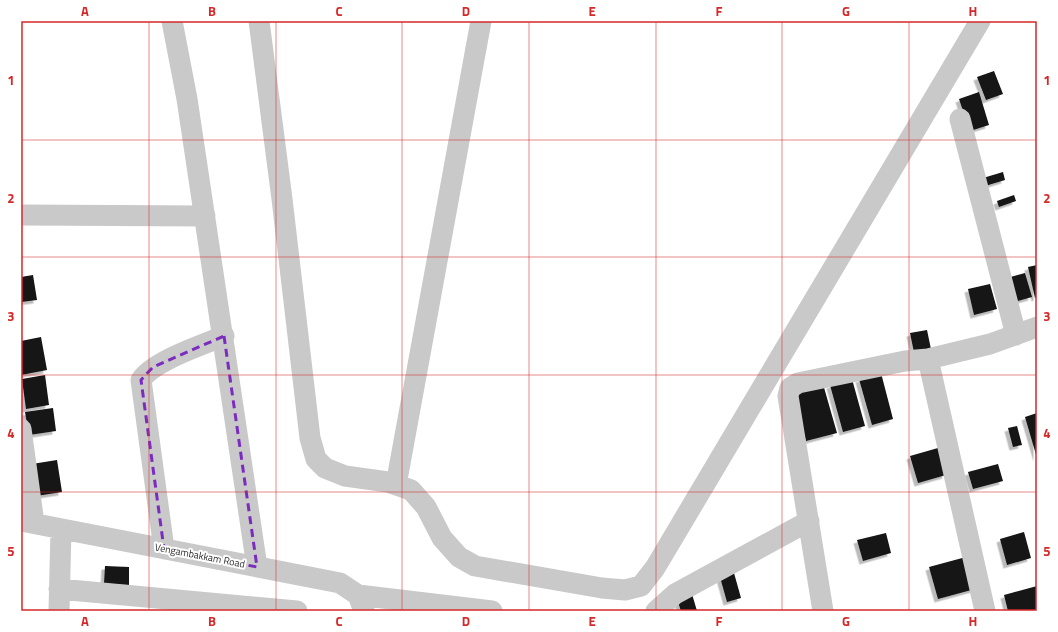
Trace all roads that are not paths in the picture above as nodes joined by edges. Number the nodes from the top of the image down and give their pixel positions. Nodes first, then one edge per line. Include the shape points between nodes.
1 (172, 21) edge
2 (259, 21) edge
3 (481, 21) edge
4 (980, 21) edge
5 (960, 118) dead end
6 (21, 215) edge
7 (205, 216) junction
8 (1037, 327) edge
9 (1016, 335) junction
10 (224, 336) junction
11 (928, 358) junction
12 (21, 429) edge
13 (396, 485) junction
14 (809, 520) junction
15 (27, 522) edge
16 (61, 528) junction
17 (164, 548) junction
18 (257, 567) junction
19 (59, 589) junction
20 (361, 603) edge
21 (195, 606) edge
22 (59, 611) edge
23 (297, 611) edge
24 (492, 611) edge
25 (656, 611) edge
26 (823, 611) edge
27 (985, 611) edge

1 - 7 street
2 - 13 street via 310,438 316,458 325,468 345,476
3 - 13 street
4 - 13 street via 641,586 625,590 602,588 475,566 459,558 442,538 426,507 411,490
5 - 9 street
6 - 7 street
7 - 10 street
8 - 9 street
9 - 11 street via 990,344
10 - 17 street via 153,367 141,380
10 - 18 street
11 - 14 street via 798,383 790,388 788,396
11 - 27 street
12 - 15 street
14 - 25 street via 675,594
14 - 26 street
15 - 16 street, Vengambakkam Road
16 - 17 street, Vengambakkam Road
16 - 19 street
17 - 18 street, Vengambakkam Road
18 - 20 street, Vengambakkam Road via 340,583
19 - 21 street
19 - 22 street
20 - 24 street
21 - 23 street

